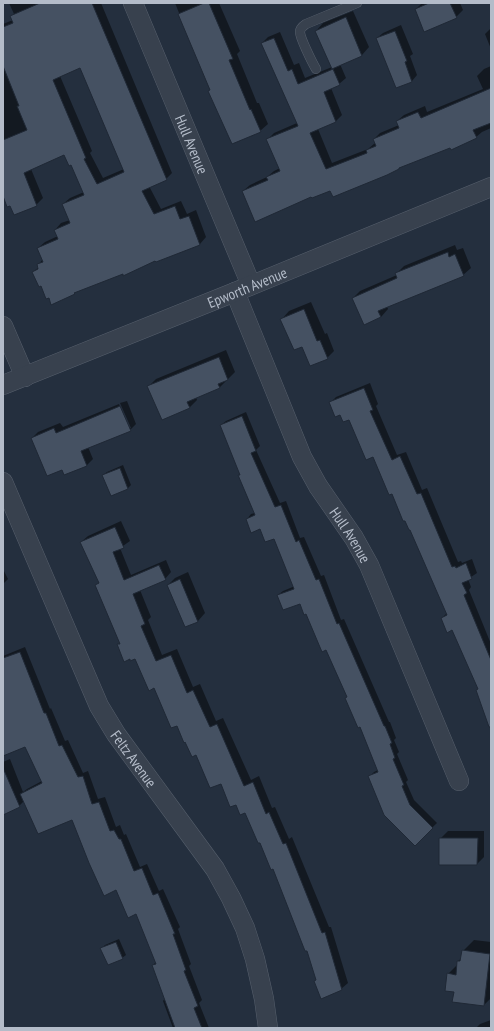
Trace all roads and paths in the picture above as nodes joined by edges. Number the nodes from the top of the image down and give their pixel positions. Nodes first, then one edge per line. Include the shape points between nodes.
1 (133, 3) edge
2 (357, 3) edge
3 (316, 69) dead end
4 (491, 187) edge
5 (243, 289) junction
6 (3, 326) edge
7 (25, 377) junction
8 (3, 385) edge
9 (3, 482) edge
10 (459, 781) dead end
11 (268, 1028) edge

1 - 5 street, Hull Avenue
2 - 3 lane via 302,27 301,37
4 - 5 street, Epworth Avenue
5 - 7 street, Epworth Avenue
5 - 10 street, Hull Avenue via 302,457 369,565
6 - 7 street
7 - 8 street, Epworth Avenue
9 - 11 street, Feltz Avenue via 99,706 116,734 215,869 231,898 255,959

